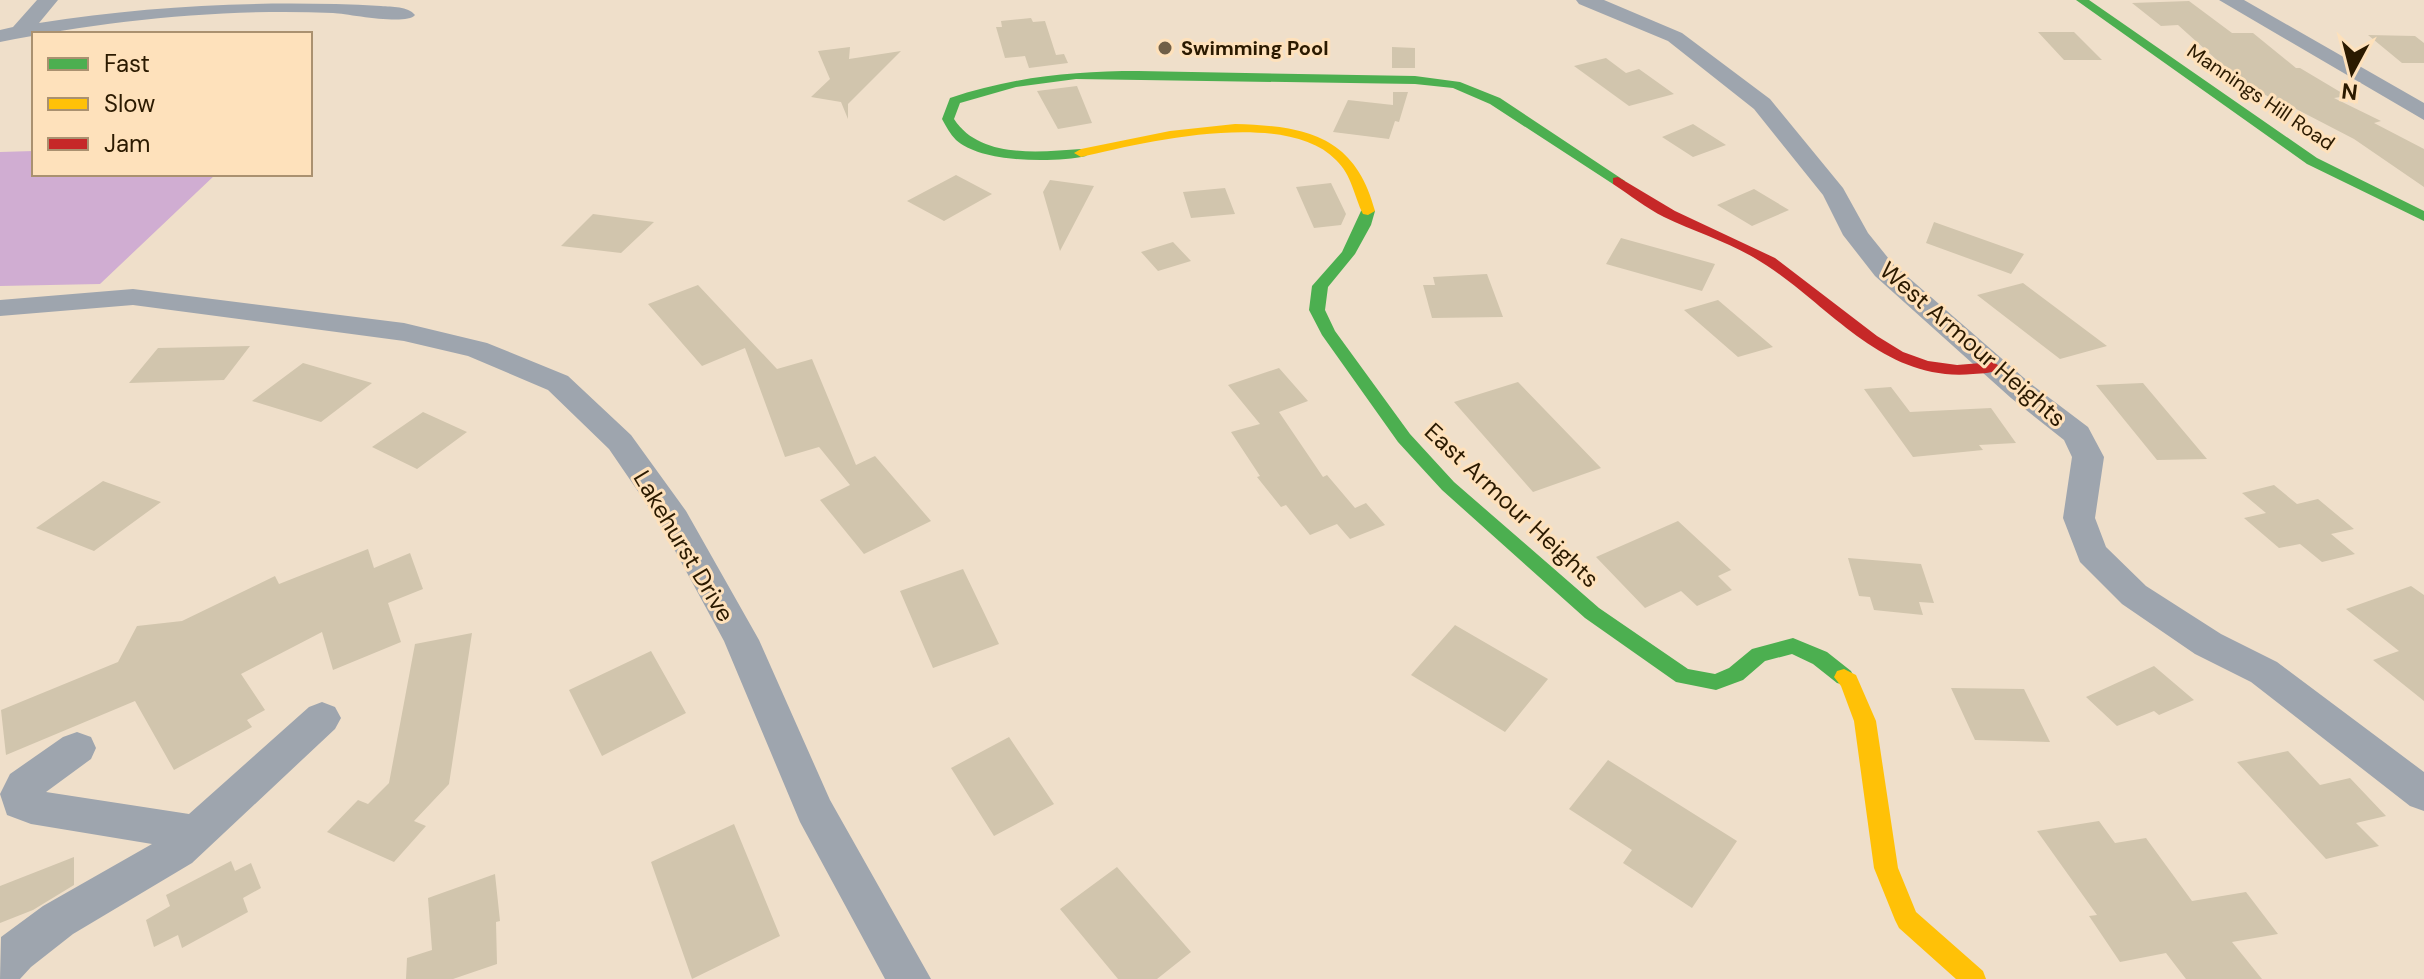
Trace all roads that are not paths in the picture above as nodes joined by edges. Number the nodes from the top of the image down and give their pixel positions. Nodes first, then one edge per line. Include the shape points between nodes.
1 (48, 0) edge
2 (1586, 0) edge
3 (2082, 0) edge
4 (2229, 0) edge
5 (405, 15) dead end
6 (10, 34) edge
7 (2370, 82) junction
8 (2424, 87) edge
9 (2424, 113) edge
10 (2424, 217) edge
11 (0, 308) edge
12 (1993, 367) junction
13 (322, 718) dead end
14 (77, 748) dead end
15 (2424, 794) edge
16 (197, 833) junction
17 (0, 970) edge
18 (909, 979) edge
19 (1974, 979) edge

1 - 6 street
2 - 12 street, West Armour Heights via 1675,37 1762,104 1834,193 1856,235 1884,270
3 - 10 street, Mannings Hill Road via 2312,161
4 - 7 street
5 - 6 street via 364,5 295,1
7 - 8 street
7 - 9 street
11 - 18 street, Lakehurst Drive via 133,297 404,332 477,349 558,383 620,442 674,519 741,640 814,810
12 - 15 street, West Armour Heights via 2077,434 2088,457 2079,518 2092,553 2134,595 2208,644 2264,672
12 - 19 street, East Armour Heights via 1942,370 1898,358 1769,260 1666,212 1495,101 1456,85 1086,74 978,90 955,101 948,119 963,139 997,151 1032,155 1243,129 1324,143 1353,169 1368,210 1348,254 1320,286 1317,310 1404,438 1448,486 1592,613 1683,676 1716,682 1759,655 1793,646 1820,658 1849,681 1865,721 1886,868 1907,920
13 - 16 street
14 - 16 street via 24,786 21,803
16 - 17 street via 156,865 58,920

